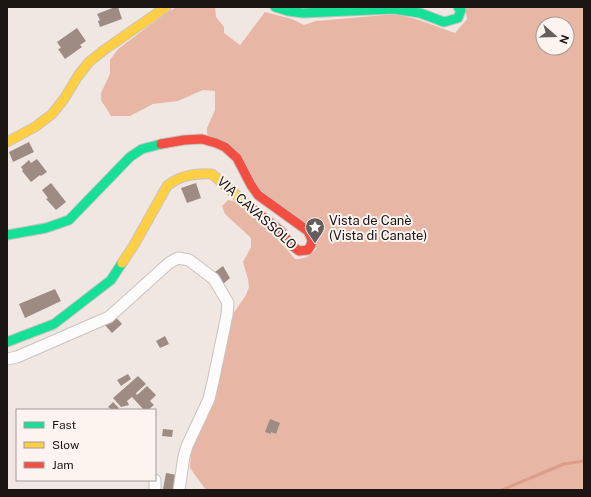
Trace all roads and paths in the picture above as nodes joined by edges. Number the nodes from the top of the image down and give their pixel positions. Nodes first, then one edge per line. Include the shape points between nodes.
1 (166, 7) edge
2 (275, 7) edge
3 (458, 7) edge
4 (7, 142) edge
5 (7, 235) edge
6 (7, 342) edge
7 (7, 359) edge
8 (179, 490) edge

1 - 4 main road via 89,62 52,114 35,127
2 - 3 main road via 299,12 392,9 424,14 444,22 458,18 461,10
5 - 6 main road, VIA CAVASSOLO via 42,229 69,220 142,149 196,139 223,146 234,153 248,182 258,195 308,231 312,237 308,250 299,251 290,244 281,231 218,178 205,172 192,174 167,186 111,280 54,324
7 - 8 street via 103,320 178,258 189,260 214,279 228,303 227,315 214,382 187,446

